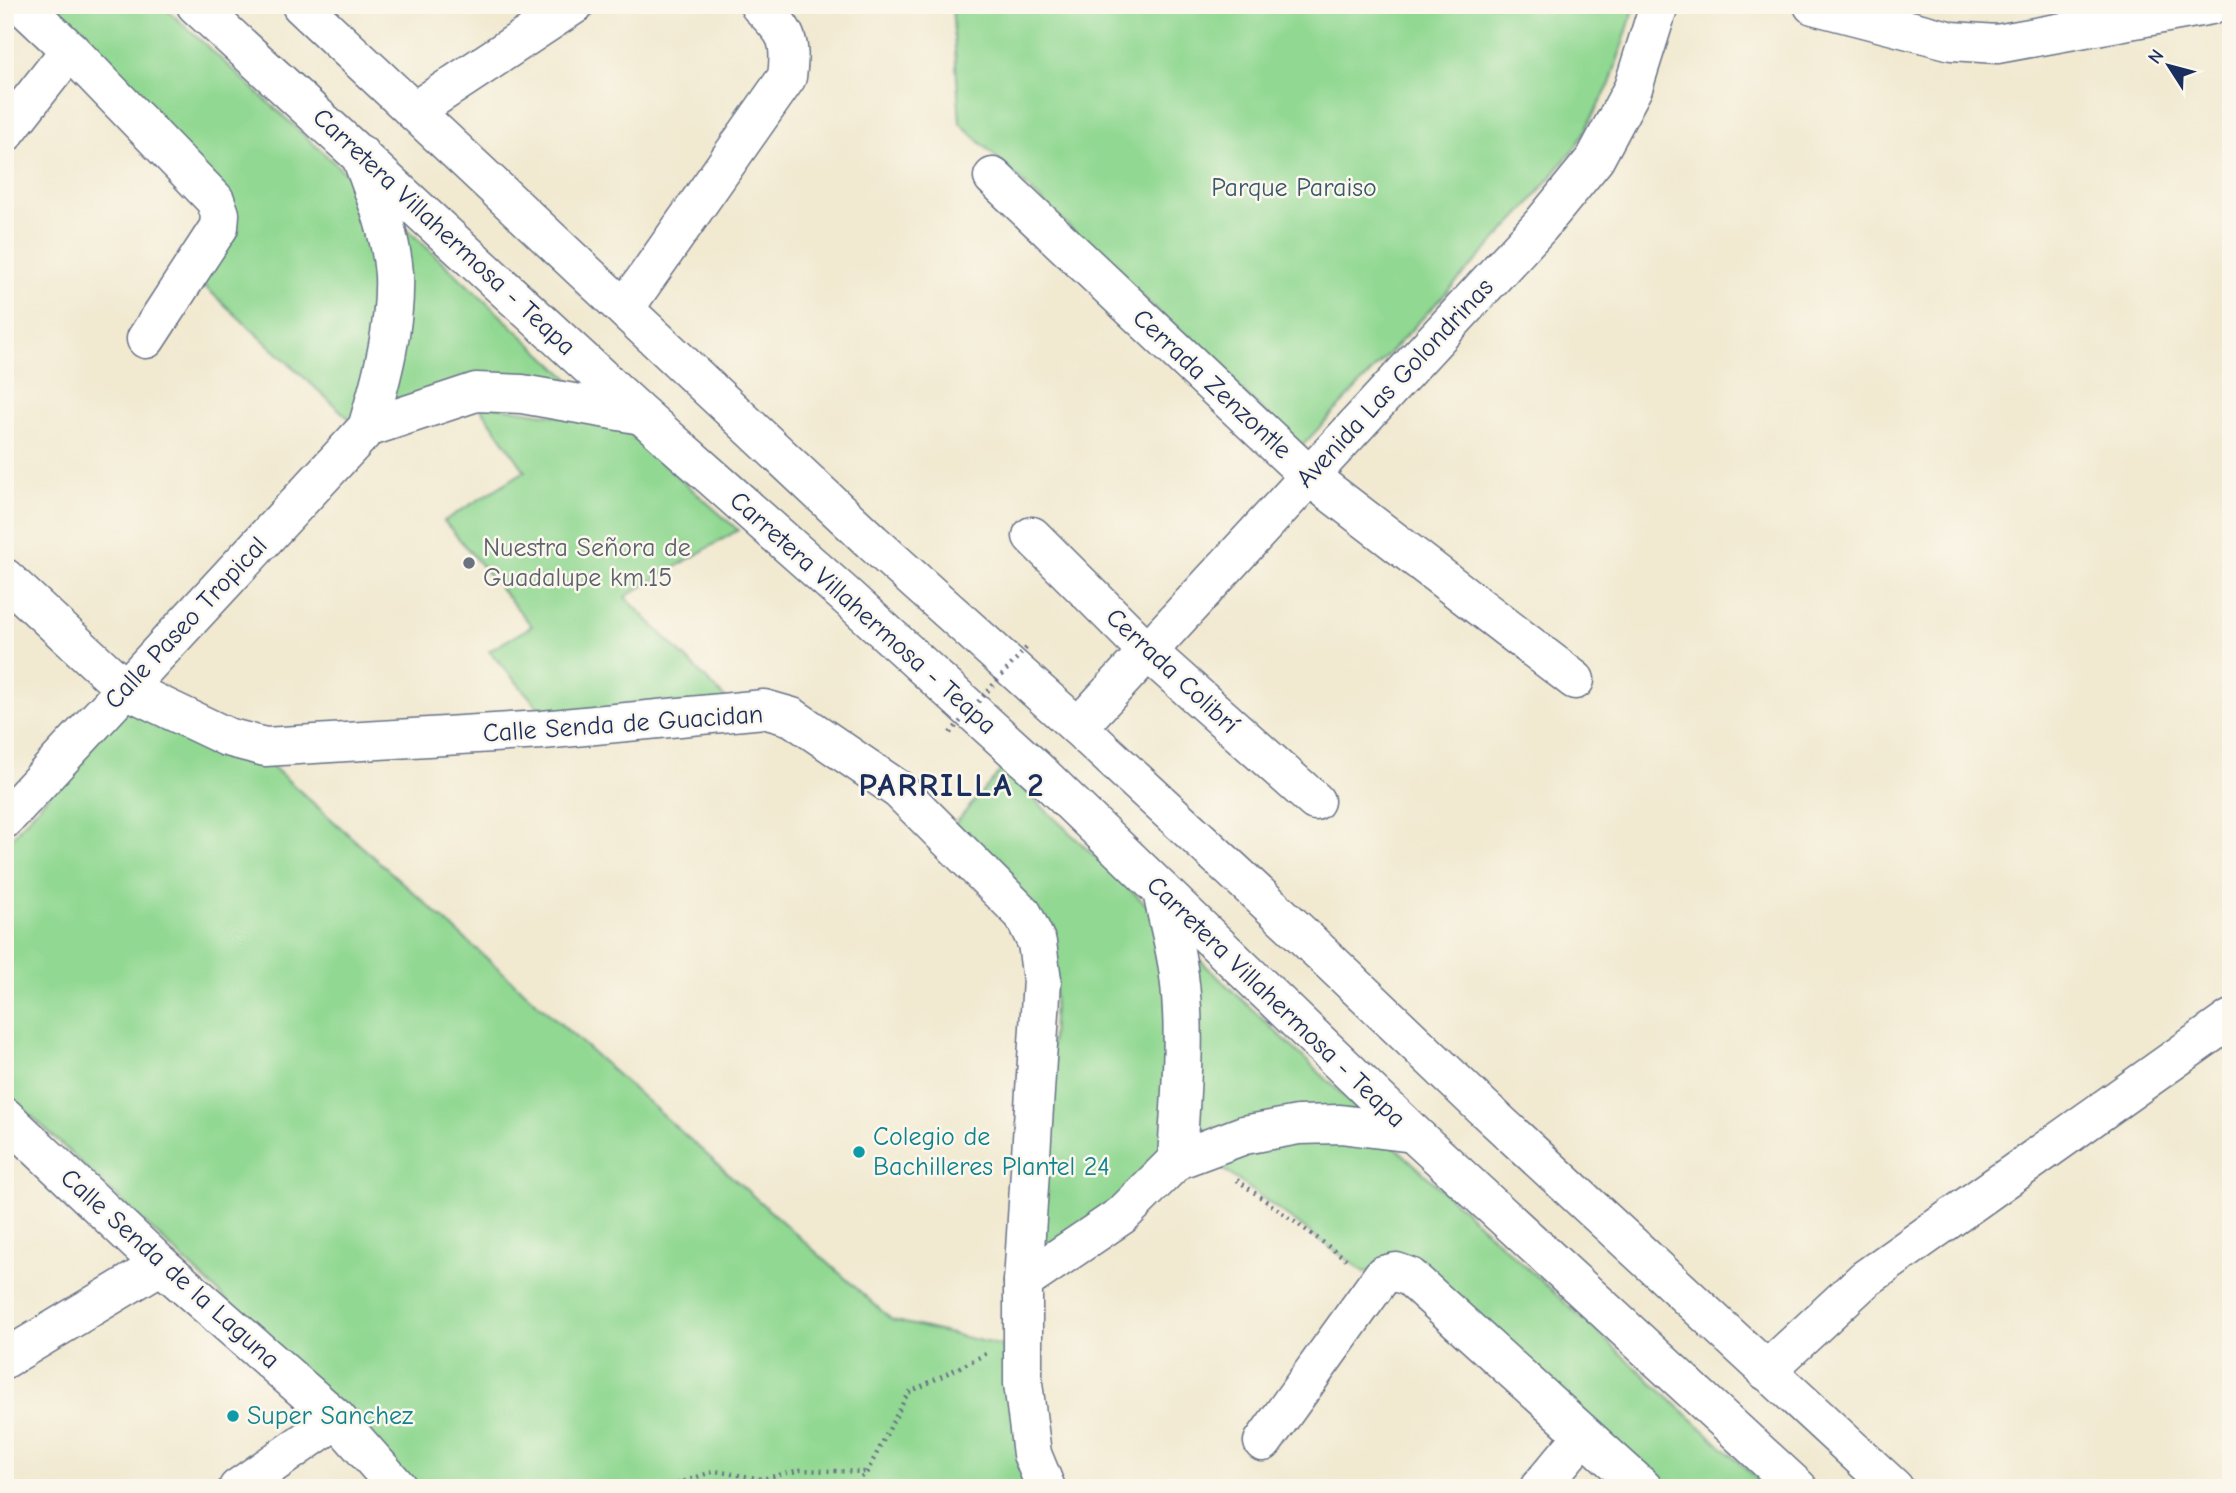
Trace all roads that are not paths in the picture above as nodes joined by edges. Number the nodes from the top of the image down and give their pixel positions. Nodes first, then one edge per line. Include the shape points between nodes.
1 (22, 5) edge
2 (196, 5) edge
3 (300, 5) edge
4 (574, 5) edge
5 (759, 5) edge
6 (1659, 5) edge
7 (1813, 5) edge
8 (2211, 5) edge
9 (70, 50) junction
10 (414, 111) junction
11 (5, 133) edge
12 (360, 155) junction
13 (993, 177) dead end
14 (625, 308) junction
15 (146, 339) dead end
16 (642, 415) junction
17 (367, 428) junction
18 (1309, 476) junction
19 (1032, 536) dead end
20 (5, 578) edge
21 (1148, 652) junction
22 (1575, 680) dead end
23 (124, 688) junction
24 (1078, 727) junction
25 (1315, 801) dead end
26 (5, 819) edge
27 (1161, 891) junction
28 (2231, 1019) edge
29 (5, 1118) edge
30 (1413, 1133) junction
31 (1188, 1156) junction
32 (161, 1265) junction
33 (1023, 1282) junction
34 (5, 1359) edge
35 (1766, 1371) junction
36 (337, 1419) junction
37 (1583, 1436) junction
38 (1263, 1441) dead end
39 (238, 1488) edge
40 (398, 1488) edge
41 (1046, 1488) edge
42 (1539, 1488) edge
43 (1643, 1488) edge
44 (1798, 1488) edge
45 (1894, 1488) edge

1 - 9 street
2 - 12 street, Carretera Villahermosa - Teapa
3 - 10 street
4 - 10 street
5 - 14 street via 782,27 790,51 787,77
6 - 18 street, Avenida Las Golondrinas via 1633,88 1595,159 1541,225
7 - 8 street via 1952,41 1997,44
9 - 11 street
9 - 15 street via 215,201 220,214 219,227
10 - 14 street
12 - 16 street, Carretera Villahermosa - Teapa
12 - 17 street via 388,239 394,274 385,362
13 - 18 street, Cerrada Zenzontle
14 - 24 street via 872,542
16 - 17 street via 522,394 476,391
16 - 27 street, Carretera Villahermosa - Teapa via 989,726
17 - 23 street, Calle Paseo Tropical
18 - 21 street, Avenida Las Golondrinas
18 - 22 street, Cerrada Zenzontle
19 - 21 street, Cerrada Colibrí
20 - 23 street, Calle Senda de Guacidan
21 - 24 street, Avenida Las Golondrinas
21 - 25 street, Cerrada Colibrí
23 - 26 street, Calle Paseo Tropical
23 - 33 street, Calle Senda de Guacidan via 227,737 265,747 542,730 764,709 792,717 899,790 1023,914 1037,943 1042,980
24 - 35 street
27 - 30 street, Carretera Villahermosa - Teapa
27 - 31 street via 1179,975
28 - 35 street via 1865,1279
29 - 32 street, Calle Senda de la Laguna
30 - 31 street via 1340,1124 1298,1125 1244,1135
30 - 44 street, Carretera Villahermosa - Teapa
31 - 33 street via 1122,1215
32 - 34 street
32 - 36 street, Calle Senda de la Laguna
33 - 41 street via 1023,1383 1032,1454
35 - 45 street
36 - 39 street
36 - 40 street
37 - 38 street via 1410,1278 1396,1272 1382,1275
37 - 42 street
37 - 43 street

